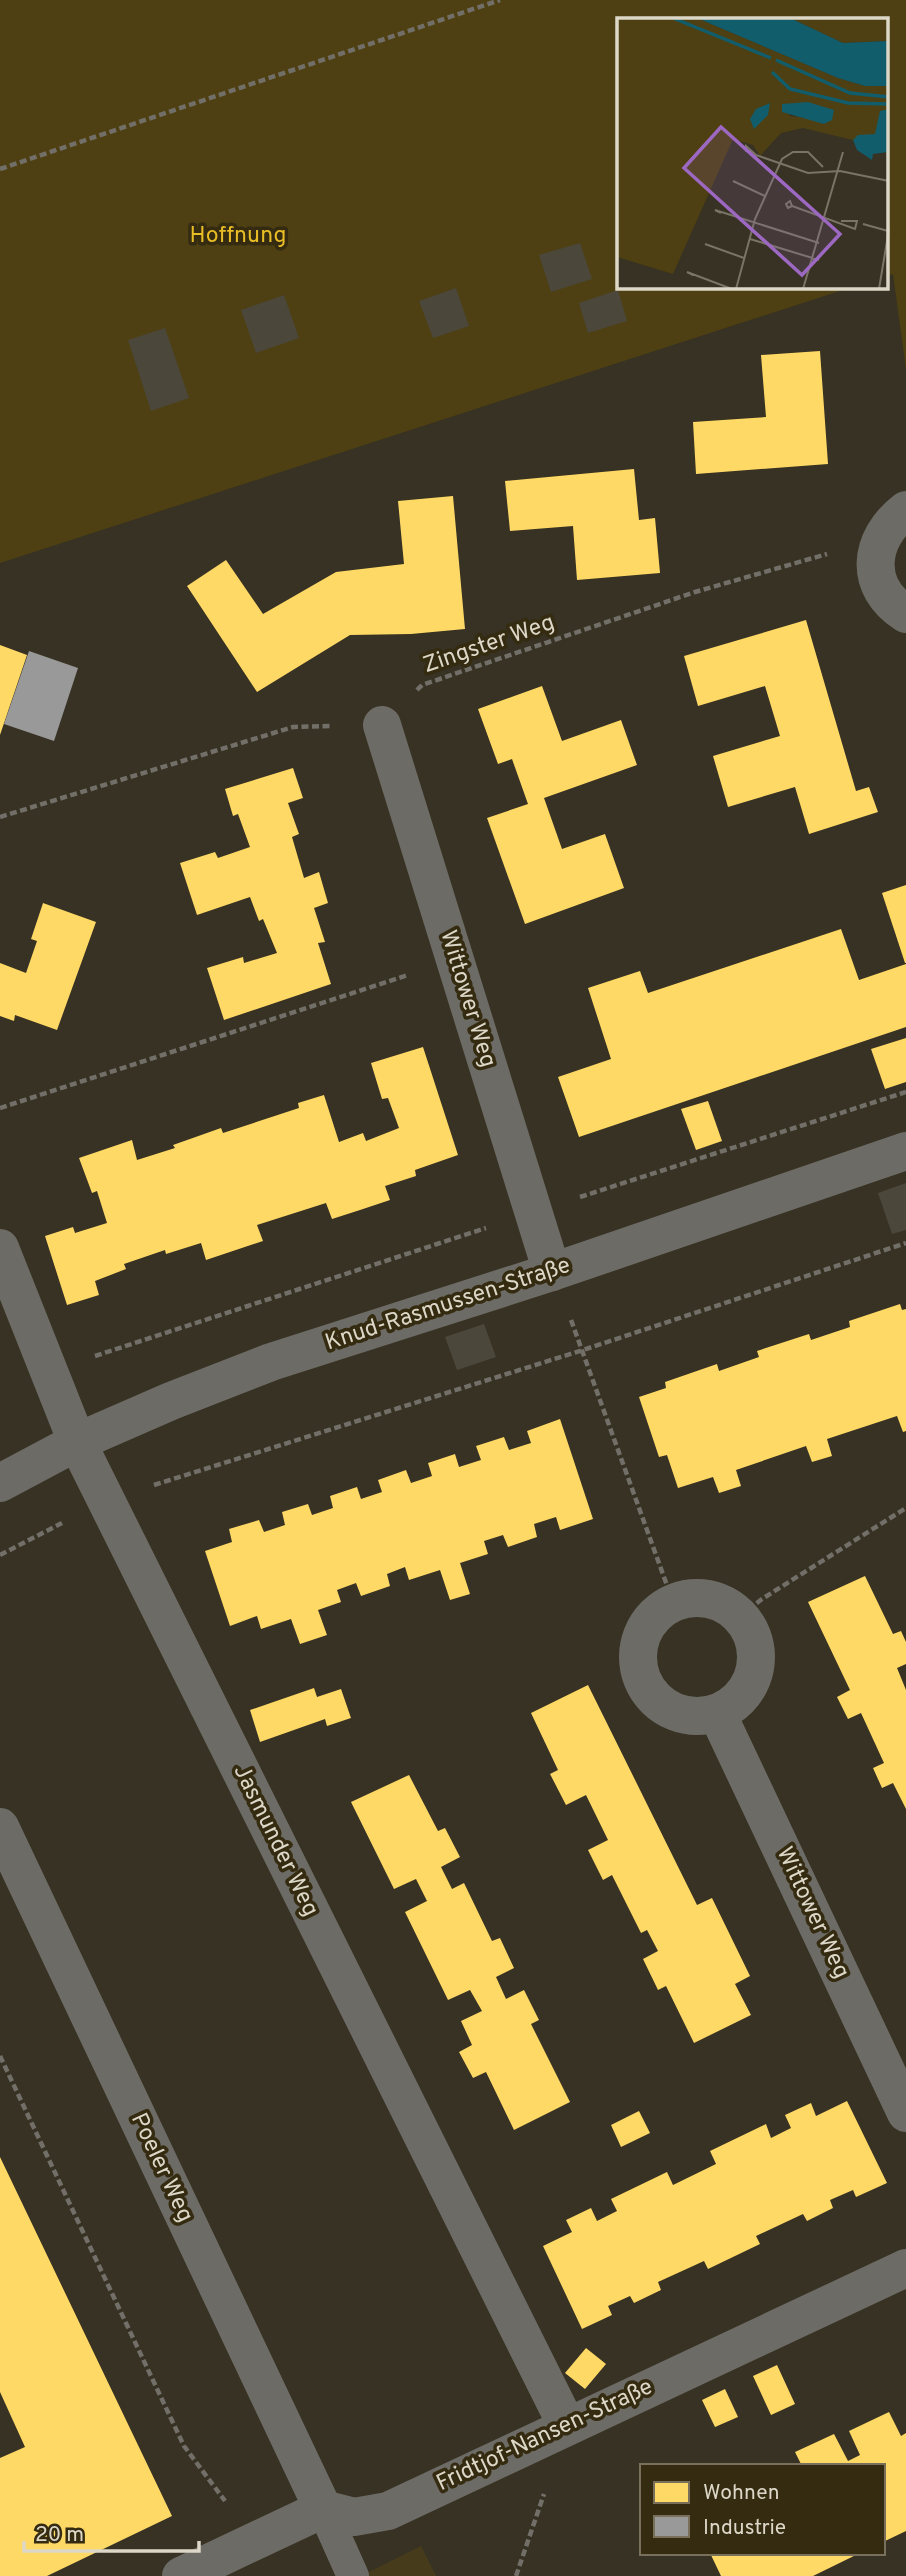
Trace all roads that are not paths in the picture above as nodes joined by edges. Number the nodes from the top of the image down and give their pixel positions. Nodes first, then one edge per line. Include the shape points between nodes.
1 (906, 510) edge
2 (906, 614) edge
3 (382, 725) road end
4 (906, 1151) edge
5 (0, 1248) edge
6 (552, 1272) junction
7 (77, 1442) junction
8 (0, 1483) edge
9 (718, 1713) junction
10 (0, 1827) edge
11 (906, 2113) edge
12 (906, 2268) edge
13 (567, 2426) junction
14 (323, 2509) junction
15 (181, 2576) edge
16 (353, 2576) edge

1 - 2 street via 882,536 876,572 883,592
3 - 6 street, Wittower Weg
4 - 6 street, Knud-Rasmussen-Straße
5 - 7 street, Jasmunder Weg
6 - 7 street, Knud-Rasmussen-Straße via 271,1362
7 - 8 street, Knud-Rasmussen-Straße
7 - 13 street, Jasmunder Weg
9 - 9 street via 749,1686 756,1666 756,1646 748,1626 716,1601 696,1597 673,1602 659,1610 639,1640 641,1677 663,1706 690,1715
9 - 11 street, Wittower Weg
10 - 14 street, Poeler Weg
12 - 13 street, Fridtjof-Nansen-Straße
13 - 14 street, Fridtjof-Nansen-Straße via 388,2511 354,2517
14 - 15 street
14 - 16 lane

